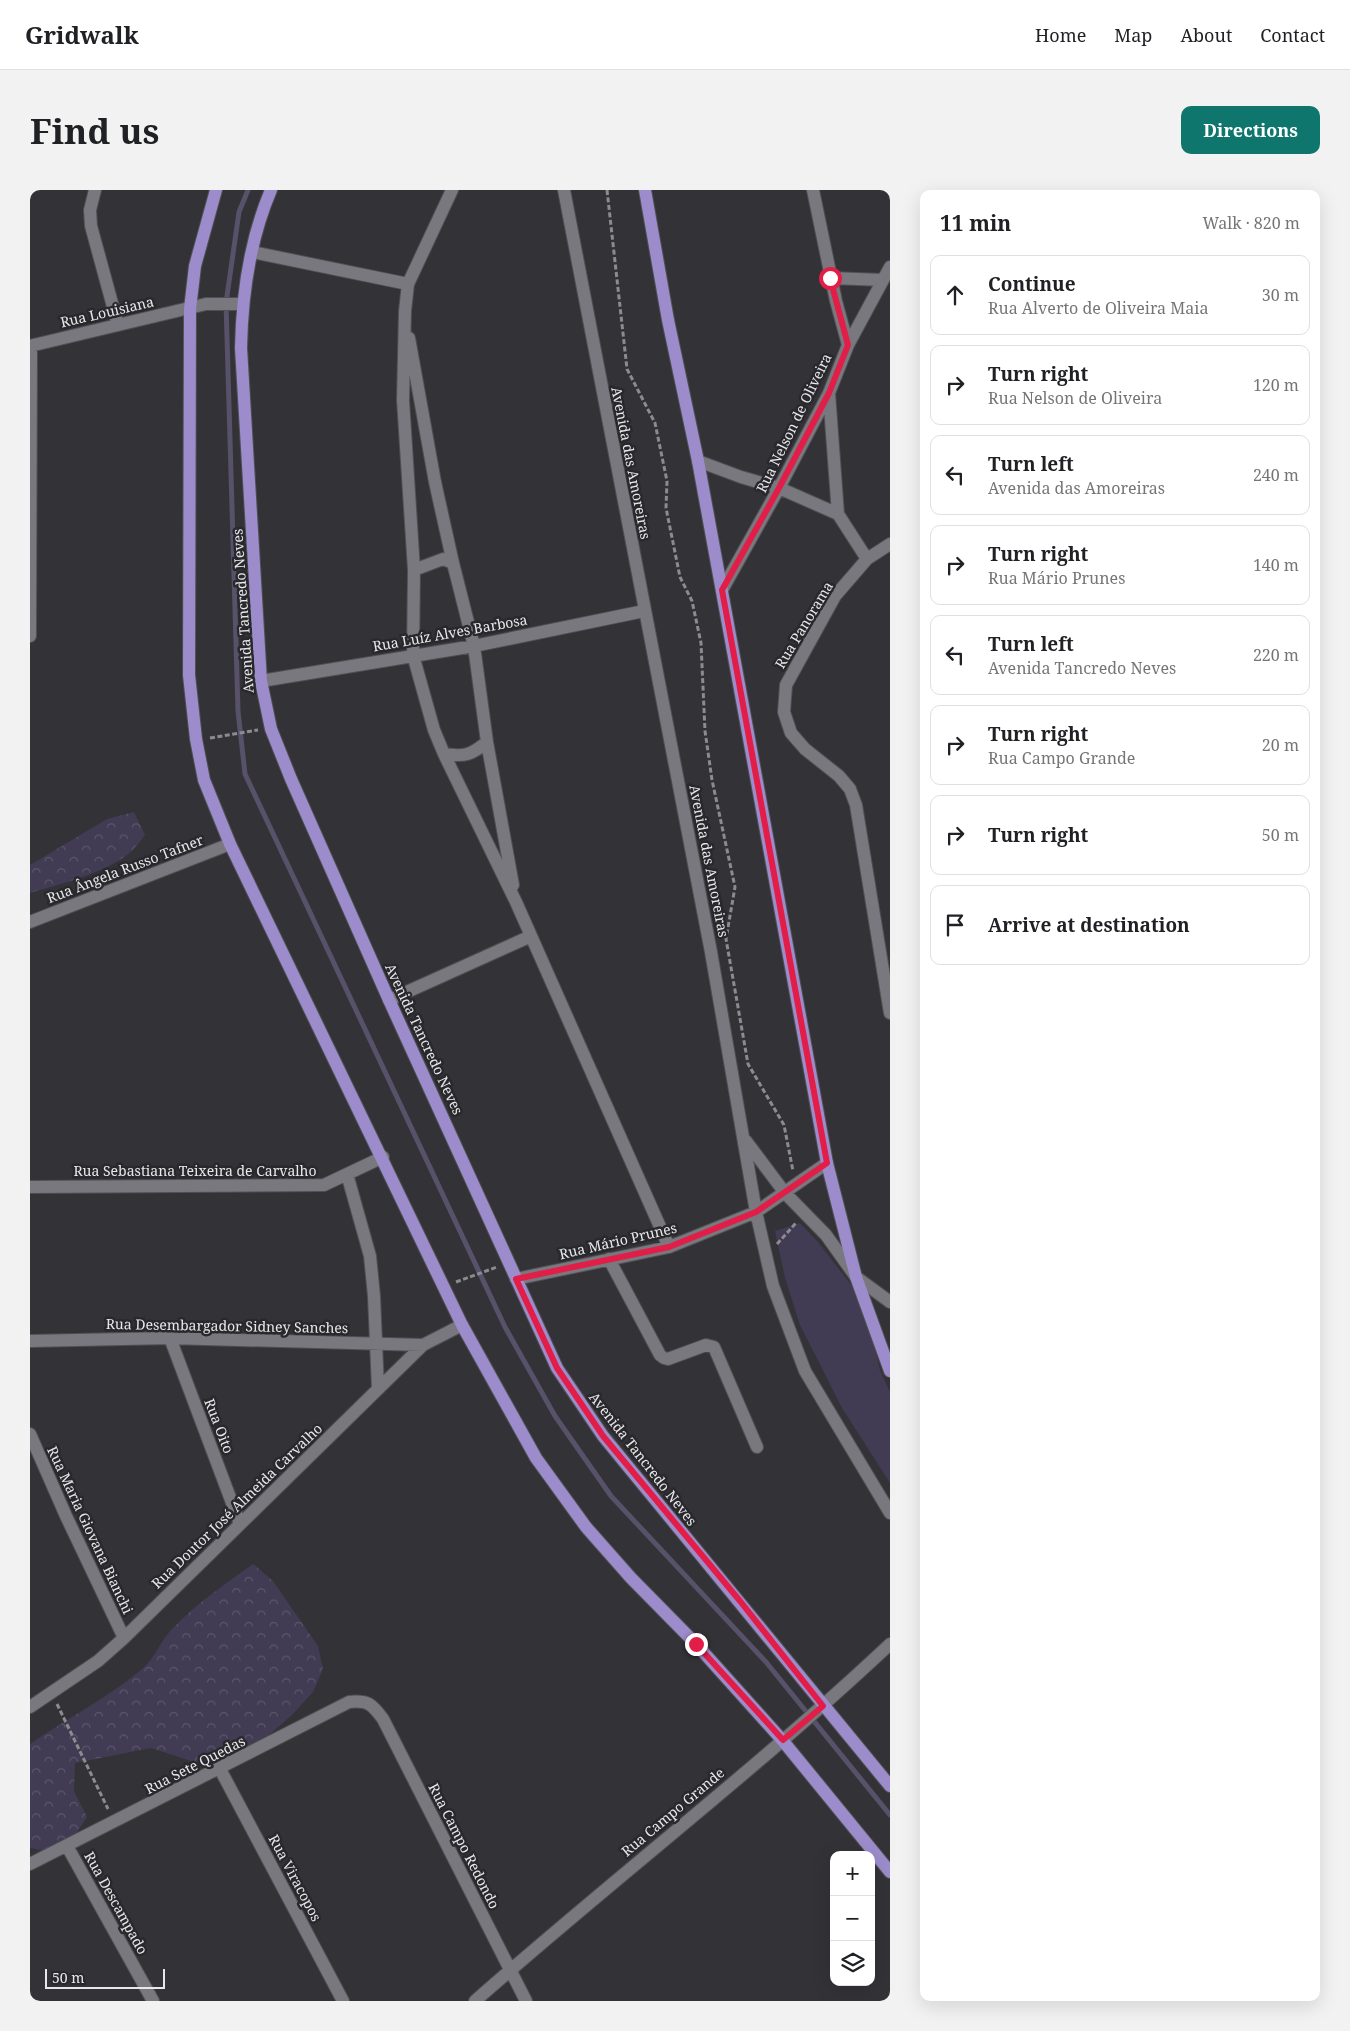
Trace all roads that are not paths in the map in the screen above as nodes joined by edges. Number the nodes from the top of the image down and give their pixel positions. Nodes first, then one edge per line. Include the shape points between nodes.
1 (95, 190) edge
2 (216, 190) edge
3 (271, 190) edge
4 (452, 190) edge
5 (564, 190) edge
6 (645, 190) edge
7 (813, 190) edge
8 (252, 252) junction
9 (890, 267) edge
10 (830, 278) junction
11 (883, 280) junction
12 (408, 284) junction
13 (238, 304) junction
14 (190, 309) junction
15 (404, 311) junction
16 (118, 325) junction
17 (848, 345) junction
18 (30, 346) edge
19 (829, 393) junction
20 (698, 461) junction
21 (779, 488) junction
22 (838, 514) junction
23 (890, 544) edge
24 (868, 559) junction
25 (453, 563) junction
26 (414, 570) junction
27 (722, 590) junction
28 (644, 611) junction
29 (30, 636) edge
30 (474, 646) junction
31 (414, 655) junction
32 (261, 681) junction
33 (487, 742) junction
34 (444, 754) junction
35 (230, 844) junction
36 (516, 902) junction
37 (30, 922) edge
38 (531, 936) junction
39 (389, 1000) junction
40 (890, 1013) edge
41 (744, 1139) junction
42 (383, 1157) junction
43 (827, 1163) junction
44 (347, 1174) junction
45 (30, 1187) edge
46 (785, 1193) junction
47 (756, 1212) junction
48 (669, 1247) junction
49 (609, 1259) junction
50 (856, 1278) junction
51 (516, 1279) junction
52 (890, 1302) edge
53 (462, 1325) junction
54 (170, 1338) junction
55 (30, 1341) edge
56 (377, 1344) junction
57 (423, 1345) junction
58 (890, 1370) edge
59 (378, 1389) junction
60 (30, 1434) edge
61 (757, 1447) dead end
62 (890, 1513) edge
63 (240, 1524) junction
64 (124, 1638) junction
65 (890, 1644) edge
66 (374, 1706) joint
67 (30, 1707) edge
68 (820, 1708) junction
69 (787, 1736) junction
70 (220, 1769) junction
71 (890, 1786) edge
72 (67, 1846) junction
73 (30, 1864) edge
74 (890, 1872) edge
75 (510, 1970) junction
76 (153, 2001) edge
77 (343, 2001) edge
78 (475, 2001) edge
79 (526, 2001) edge

1 - 16 street via 90,210 91,226
2 - 14 main road via 195,266
3 - 8 main road, Avenida Tancredo Neves
4 - 12 street
5 - 28 street, Avenida das Amoreiras
6 - 20 main road
7 - 10 street
8 - 12 street
8 - 13 main road, Avenida Tancredo Neves
9 - 11 street, Rua Nelson de Oliveira
10 - 11 street
10 - 17 street
11 - 17 street, Rua Nelson de Oliveira
12 - 15 street
13 - 14 street, Rua Louisiana via 206,304
13 - 32 main road, Avenida Tancredo Neves
14 - 16 street, Rua Louisiana
14 - 35 main road via 189,675 204,780
15 - 25 street
15 - 26 street via 402,400
16 - 18 street, Rua Louisiana
17 - 19 street, Rua Nelson de Oliveira
18 - 29 street
19 - 21 street, Rua Nelson de Oliveira
19 - 22 street
20 - 21 street
20 - 27 main road
21 - 22 street
21 - 27 street, Rua Nelson de Oliveira
22 - 24 street
23 - 24 street, Rua Panorama
24 - 40 street, Rua Panorama via 835,596 786,685 784,712 791,734 839,776 853,797
25 - 26 street via 443,559
25 - 30 street
26 - 31 street
27 - 43 main road
28 - 30 street, Rua Luíz Alves Barbosa
28 - 41 street, Avenida das Amoreiras
30 - 31 street, Rua Luíz Alves Barbosa
30 - 33 street
31 - 32 street, Rua Luíz Alves Barbosa
31 - 34 street via 434,730
32 - 39 main road, Avenida Tancredo Neves via 271,729 290,779
33 - 34 street via 474,752 460,756
33 - 36 street
34 - 36 street
35 - 37 street, Rua Ângela Russo Tafner
35 - 42 main road
36 - 38 street
38 - 39 street
38 - 48 street
39 - 51 main road, Avenida Tancredo Neves
41 - 46 street
41 - 47 street, Avenida das Amoreiras
42 - 44 street, Rua Sebastiana Teixeira de Carvalho
42 - 53 main road
43 - 46 street, Rua Mário Prunes
43 - 50 main road
44 - 45 street, Rua Sebastiana Teixeira de Carvalho via 324,1185
44 - 56 street via 370,1256
46 - 47 street, Rua Mário Prunes
46 - 50 street via 826,1236
47 - 48 street, Rua Mário Prunes
47 - 62 street, Avenida das Amoreiras via 773,1286 805,1370
48 - 49 street, Rua Mário Prunes
49 - 51 street, Rua Mário Prunes
49 - 61 street via 664,1358 706,1345 714,1347
50 - 52 street
50 - 58 main road
51 - 68 main road, Avenida Tancredo Neves via 557,1368 593,1422
53 - 57 street, Rua Doutor José Almeida Carvalho
53 - 69 main road via 536,1458 586,1527
54 - 55 street, Rua Desembargador Sidney Sanches
54 - 56 street, Rua Desembargador Sidney Sanches
54 - 63 street, Rua Oito
56 - 57 street, Rua Desembargador Sidney Sanches
56 - 59 street
57 - 59 street, Rua Doutor José Almeida Carvalho
59 - 63 street, Rua Doutor José Almeida Carvalho
60 - 64 street, Rua Maria Giovana Bianchi
63 - 64 street, Rua Doutor José Almeida Carvalho
64 - 67 street, Rua Doutor José Almeida Carvalho via 98,1661
65 - 68 street, Rua Campo Grande
66 - 70 street, Rua Sete Quedas via 362,1701 349,1702
66 - 75 street, Rua Campo Redondo via 384,1719
68 - 69 street, Rua Campo Grande
68 - 71 main road, Avenida Tancredo Neves
69 - 74 main road
69 - 75 street, Rua Campo Grande
70 - 72 street, Rua Sete Quedas
70 - 77 street, Rua Viracopos
72 - 73 street, Rua Sete Quedas
72 - 76 street, Rua Descampado
75 - 78 street, Rua Campo Grande
75 - 79 street, Rua Campo Redondo

